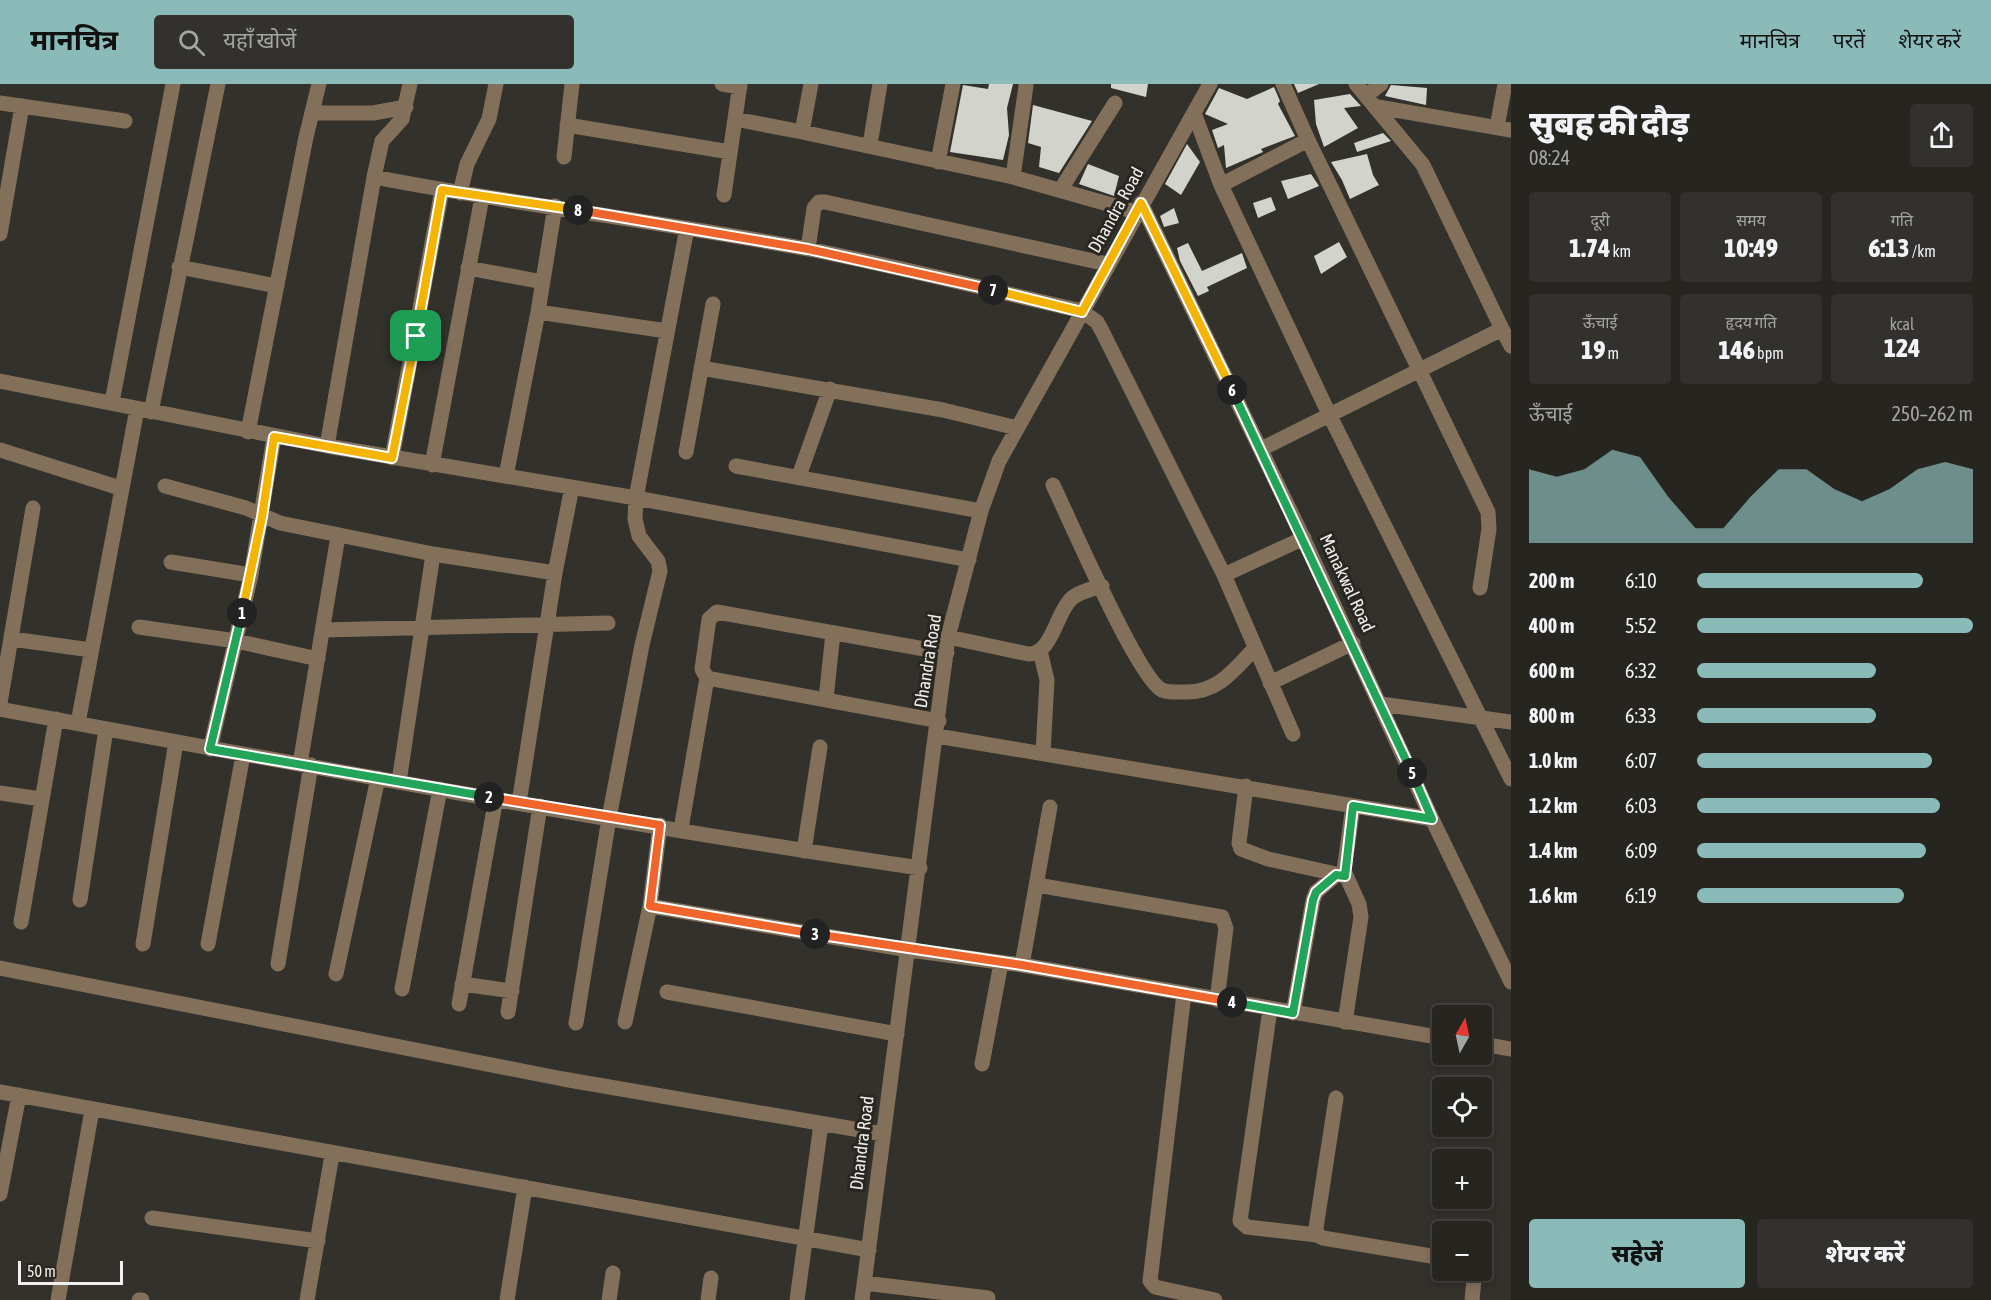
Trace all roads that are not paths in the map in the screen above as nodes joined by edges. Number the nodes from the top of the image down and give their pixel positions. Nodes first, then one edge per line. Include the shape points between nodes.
1 (173, 84) edge
2 (218, 84) edge
3 (319, 84) edge
4 (410, 84) edge
5 (496, 84) edge
6 (572, 84) edge
7 (722, 84) edge
8 (811, 84) edge
9 (880, 84) edge
10 (953, 84) edge
11 (1210, 84) edge
12 (1283, 84) edge
13 (1381, 84) edge
14 (1504, 84) edge
15 (740, 85) edge
16 (1026, 86) dead end
17 (1361, 90) edge
18 (0, 103) edge
19 (1115, 103) dead end
20 (22, 106) junction
21 (406, 107) junction
22 (1378, 107) junction
23 (381, 112) junction
24 (312, 113) junction
25 (1194, 113) junction
26 (735, 119) junction
27 (125, 121) dead end
28 (567, 125) junction
29 (1504, 129) edge
30 (391, 131) junction
31 (802, 132) junction
32 (1308, 140) junction
33 (870, 145) junction
34 (730, 152) junction
35 (564, 156) dead end
36 (938, 162) junction
37 (374, 177) junction
38 (1013, 177) junction
39 (1221, 185) junction
40 (4, 187) edge
41 (1061, 189) junction
42 (442, 190) junction
43 (460, 193) junction
44 (724, 195) dead end
45 (482, 197) junction
46 (555, 206) junction
47 (1139, 208) junction
48 (687, 228) junction
49 (0, 234) edge
50 (808, 249) junction
51 (1107, 264) junction
52 (179, 267) junction
53 (468, 268) junction
54 (543, 282) junction
55 (277, 286) junction
56 (712, 304) dead end
57 (538, 312) junction
58 (1082, 312) junction
59 (1502, 328) junction
60 (667, 331) junction
61 (1511, 346) edge
62 (701, 368) junction
63 (1421, 369) junction
64 (0, 381) edge
65 (830, 389) junction
66 (112, 402) junction
67 (144, 410) junction
68 (1329, 414) junction
69 (1017, 428) junction
70 (248, 432) junction
71 (274, 437) junction
72 (327, 446) junction
73 (1260, 449) junction
74 (0, 450) edge
75 (686, 452) dead end
76 (392, 458) junction
77 (432, 465) junction
78 (736, 466) dead end
79 (506, 476) junction
80 (799, 476) junction
81 (1053, 485) dead end
82 (165, 486) dead end
83 (572, 487) junction
84 (120, 488) junction
85 (636, 498) junction
86 (33, 508) dead end
87 (981, 511) junction
88 (262, 517) junction
89 (338, 536) junction
90 (1304, 538) junction
91 (433, 554) junction
92 (969, 560) junction
93 (171, 562) dead end
94 (555, 573) junction
95 (251, 575) junction
96 (1224, 575) junction
97 (1102, 586) junction
98 (1480, 588) dead end
99 (608, 623) dead end
100 (549, 624) junction
101 (139, 627) dead end
102 (423, 627) junction
103 (323, 630) junction
104 (833, 633) junction
105 (948, 637) junction
106 (12, 639) junction
107 (236, 641) junction
108 (1353, 643) junction
109 (1255, 648) junction
110 (92, 650) junction
111 (1040, 651) junction
112 (947, 653) junction
113 (318, 658) junction
114 (707, 678) junction
115 (1270, 683) junction
116 (826, 699) junction
117 (0, 703) edge
118 (1382, 704) junction
119 (0, 709) edge
120 (1478, 716) junction
121 (56, 720) junction
122 (1511, 722) edge
123 (78, 723) junction
124 (938, 728) junction
125 (106, 729) junction
126 (1293, 734) dead end
127 (177, 742) junction
128 (820, 747) dead end
129 (210, 749) junction
130 (1043, 753) junction
131 (243, 755) junction
132 (306, 764) junction
133 (378, 778) junction
134 (1511, 779) edge
135 (399, 782) junction
136 (1246, 786) junction
137 (441, 789) junction
138 (0, 792) edge
139 (496, 798) junction
140 (42, 799) junction
141 (519, 802) junction
142 (540, 806) junction
143 (1353, 806) junction
144 (1050, 807) dead end
145 (609, 818) junction
146 (1432, 819) junction
147 (660, 825) junction
148 (681, 829) junction
149 (804, 851) junction
150 (920, 868) junction
151 (1340, 876) junction
152 (1037, 885) junction
153 (80, 900) dead end
154 (650, 906) junction
155 (21, 922) dead end
156 (143, 944) dead end
157 (208, 944) dead end
158 (909, 950) junction
159 (1001, 963) junction
160 (279, 964) dead end
161 (1022, 965) junction
162 (0, 968) edge
163 (336, 974) dead end
164 (1511, 982) edge
165 (462, 984) junction
166 (402, 989) dead end
167 (512, 991) junction
168 (667, 992) dead end
169 (1184, 994) junction
170 (1218, 1000) junction
171 (459, 1004) dead end
172 (1270, 1009) junction
173 (508, 1012) dead end
174 (1293, 1013) junction
175 (625, 1022) dead end
176 (1345, 1022) junction
177 (576, 1023) dead end
178 (897, 1034) junction
179 (1432, 1036) edge
180 (1492, 1046) edge
181 (1511, 1049) edge
182 (982, 1064) dead end
183 (0, 1092) edge
184 (19, 1095) junction
185 (1336, 1098) dead end
186 (92, 1110) junction
187 (821, 1124) junction
188 (883, 1134) junction
189 (332, 1155) junction
190 (525, 1187) junction
191 (0, 1194) edge
192 (152, 1218) dead end
193 (1317, 1235) junction
194 (805, 1239) junction
195 (318, 1241) junction
196 (869, 1250) junction
197 (1432, 1255) edge
198 (613, 1273) dead end
199 (711, 1278) dead end
200 (1474, 1281) edge
201 (864, 1283) junction
202 (988, 1298) dead end
203 (1186, 1298) edge
204 (58, 1300) edge
205 (307, 1300) edge
206 (507, 1300) edge
207 (609, 1300) edge
208 (708, 1300) edge
209 (797, 1300) edge
210 (862, 1300) edge
211 (1215, 1300) edge
212 (1472, 1300) edge

1 - 66 street
2 - 52 street
3 - 24 street
4 - 21 street
5 - 43 street via 489,119 467,164
6 - 28 street
7 - 15 street
8 - 31 street
9 - 33 street
10 - 36 street
11 - 25 street, Dhandra Road
12 - 32 street
13 - 17 street
14 - 29 street
15 - 26 street
16 - 38 street
17 - 22 street
18 - 20 street
19 - 41 street
20 - 27 street
20 - 40 street
21 - 23 street
21 - 30 street
22 - 29 street
22 - 59 street via 1423,165
23 - 24 street
23 - 30 street
24 - 55 street
25 - 39 street
25 - 47 street, Dhandra Road
26 - 31 street
26 - 34 street
28 - 34 street
28 - 35 street
30 - 37 street via 382,141
31 - 33 street
32 - 39 street
32 - 63 street
33 - 36 street
34 - 44 street
36 - 38 street
37 - 42 street
37 - 72 street
38 - 41 street
39 - 68 street
40 - 49 street
41 - 47 street
42 - 43 street
42 - 76 street
43 - 45 street
45 - 46 street
45 - 53 street
46 - 48 street
46 - 54 street
47 - 51 street, Dhandra Road
47 - 73 street, Manakwal Road
48 - 50 street
48 - 60 street
50 - 51 street via 814,208 825,202
50 - 58 street
51 - 58 street, Dhandra Road
52 - 55 street
52 - 67 street
53 - 54 street
53 - 77 street
54 - 57 street
55 - 70 street
56 - 62 street
57 - 60 street
57 - 79 street
58 - 69 street, Dhandra Road
58 - 96 street via 1097,322
59 - 61 street
59 - 63 street
60 - 85 street
62 - 65 street
62 - 75 street
63 - 68 street
63 - 98 street via 1488,512
64 - 66 street
65 - 69 street
65 - 80 street
66 - 67 street
67 - 70 street
67 - 84 street
68 - 73 street
68 - 120 street
69 - 87 street, Dhandra Road via 999,461
70 - 71 street
71 - 72 street
71 - 88 street
72 - 76 street
73 - 90 street, Manakwal Road
74 - 84 street
76 - 77 street
77 - 79 street
78 - 80 street
79 - 83 street
80 - 87 street
81 - 97 street
82 - 88 street via 246,508
83 - 85 street
83 - 94 street
84 - 110 street
85 - 92 street
85 - 145 street via 639,536 658,561 660,571
86 - 106 street
87 - 92 street, Dhandra Road
88 - 89 street
88 - 95 street
89 - 91 street
89 - 103 street
90 - 96 street
90 - 108 street, Manakwal Road
91 - 94 street
91 - 102 street
92 - 105 street, Dhandra Road
93 - 95 street
94 - 100 street
95 - 107 street
96 - 109 street
97 - 109 street via 1150,679 1164,690 1214,688
97 - 111 street via 1070,600
99 - 100 street
100 - 102 street
100 - 141 street
101 - 107 street
102 - 103 street
102 - 135 street
103 - 113 street
104 - 112 street
104 - 114 street via 714,613 709,619 702,669
104 - 116 street
105 - 111 street via 1028,654
105 - 112 street, Dhandra Road
106 - 110 street
106 - 117 street
107 - 113 street
107 - 129 street
108 - 115 street
108 - 118 street, Manakwal Road
109 - 115 street
110 - 123 street
111 - 130 street via 1047,680
112 - 124 street, Dhandra Road
113 - 132 street
114 - 116 street
114 - 148 street
115 - 126 street
116 - 124 street
118 - 120 street
118 - 146 street, Manakwal Road
119 - 121 street
120 - 122 street
120 - 134 street
121 - 123 street
121 - 140 street
123 - 125 street
124 - 130 street
124 - 150 street, Dhandra Road
125 - 127 street
125 - 153 street
127 - 129 street
127 - 156 street
128 - 149 street
129 - 131 street
130 - 136 street
131 - 132 street
131 - 157 street
132 - 133 street
132 - 160 street
133 - 135 street
133 - 163 street
135 - 137 street
136 - 143 street
136 - 151 street via 1241,849
137 - 139 street
137 - 166 street
138 - 140 street
139 - 141 street
139 - 165 street
140 - 155 street
141 - 142 street
142 - 145 street
142 - 167 street
143 - 146 street
143 - 151 street
144 - 152 street
145 - 147 street
145 - 177 street
146 - 164 street, Manakwal Road
147 - 148 street
147 - 154 street
148 - 149 street
149 - 150 street
150 - 158 street, Dhandra Road
151 - 174 street via 1316,892 1313,900
151 - 176 street via 1359,904 1361,917
152 - 161 street
152 - 170 street via 1222,917 1226,928
154 - 158 street
154 - 175 street
158 - 159 street
158 - 178 street, Dhandra Road
159 - 161 street
159 - 182 street
161 - 169 street
162 - 187 street via 563,1079
165 - 167 street
165 - 171 street
167 - 173 street
168 - 178 street
169 - 170 street
169 - 203 street via 1150,1275 1155,1287
170 - 172 street
172 - 174 street
172 - 193 street via 1240,1221 1246,1227
174 - 176 street
176 - 179 street
178 - 188 street, Dhandra Road
180 - 181 street
183 - 184 street
184 - 186 street
184 - 191 street
185 - 193 street
186 - 189 street
186 - 204 street
187 - 188 street
187 - 194 street
188 - 196 street, Dhandra Road
189 - 190 street
189 - 195 street
190 - 194 street
190 - 206 street
192 - 195 street
193 - 197 street
194 - 196 street
194 - 209 street
195 - 205 street
196 - 201 street, Dhandra Road
198 - 207 street
199 - 208 street
200 - 212 street
201 - 202 street
201 - 210 street, Dhandra Road
203 - 211 street

